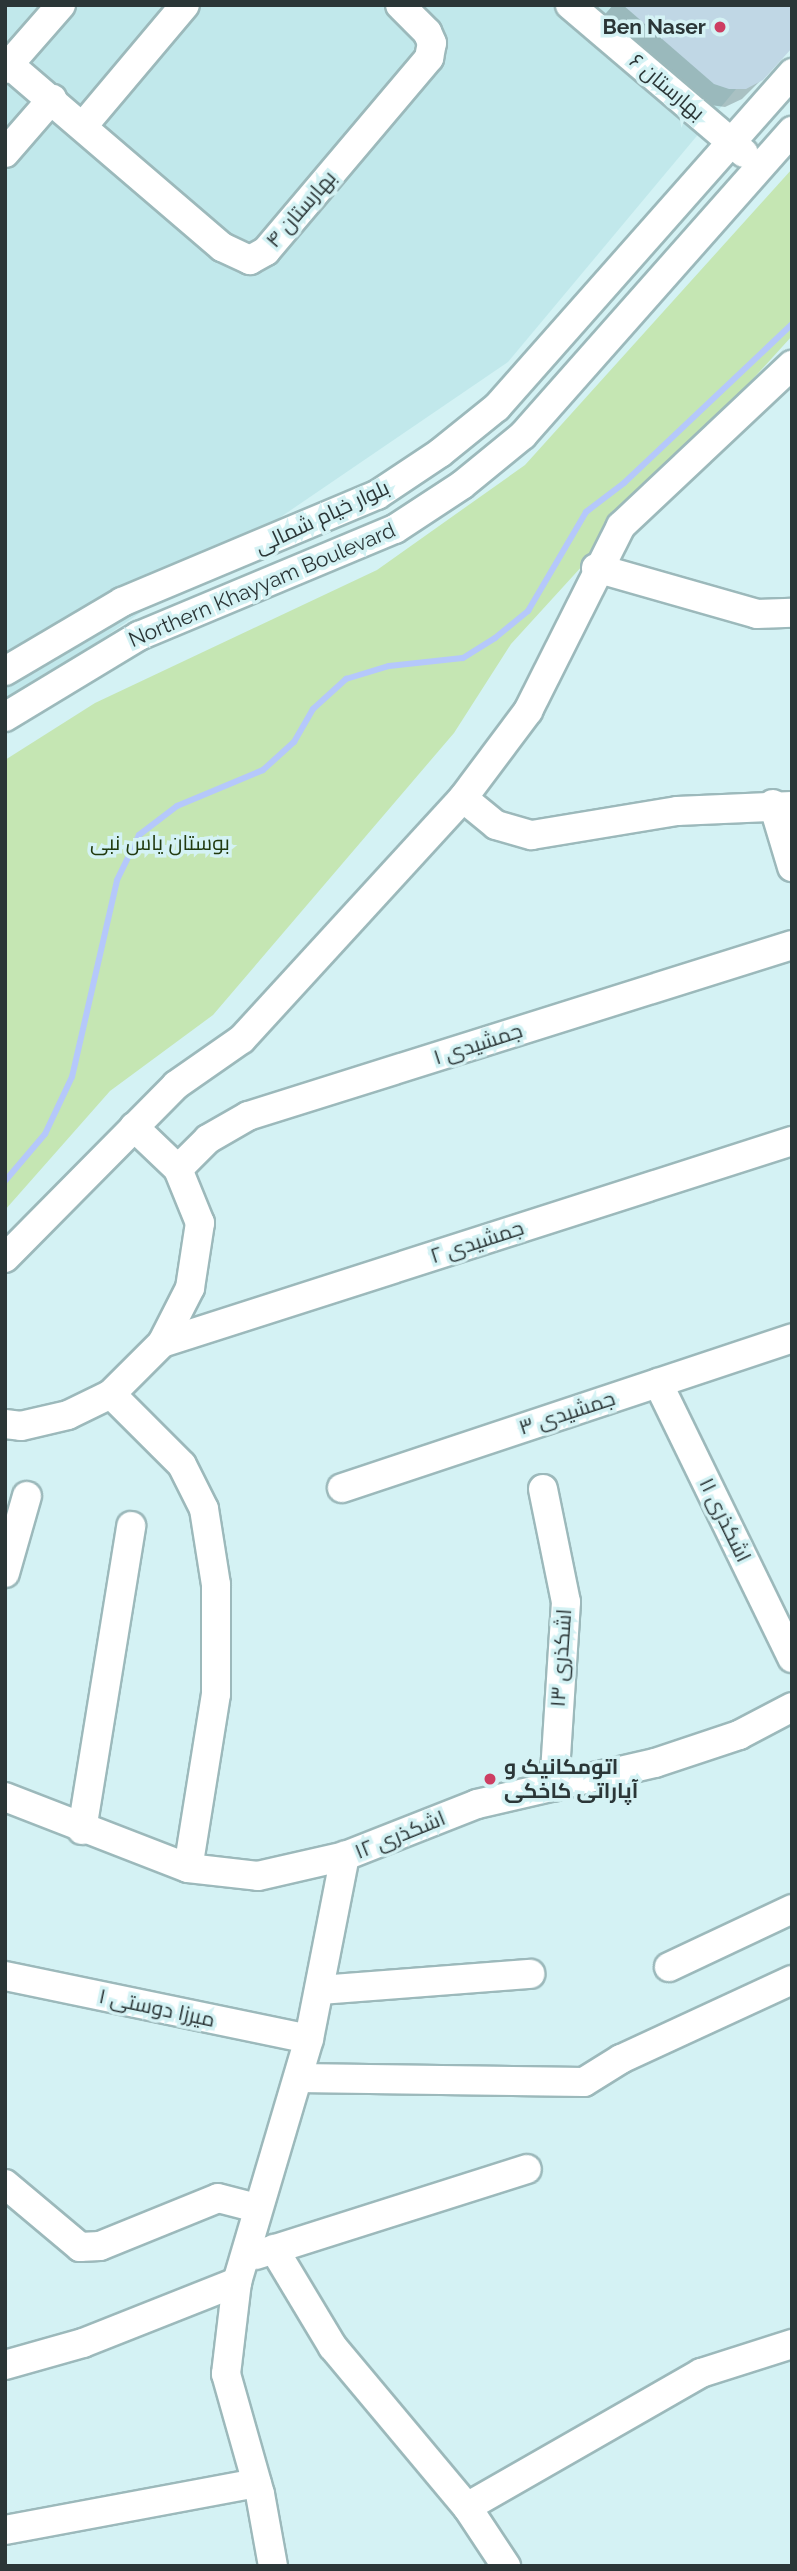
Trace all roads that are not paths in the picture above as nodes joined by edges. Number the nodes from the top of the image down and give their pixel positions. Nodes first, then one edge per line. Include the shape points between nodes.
1 (61, 5) edge
2 (185, 5) edge
3 (400, 5) edge
4 (570, 5) edge
5 (7, 65) edge
6 (792, 73) edge
7 (52, 99) junction
8 (83, 126) junction
9 (792, 131) edge
10 (732, 141) junction
11 (5, 153) edge
12 (761, 167) junction
13 (792, 365) edge
14 (596, 568) junction
15 (792, 613) edge
16 (5, 671) edge
17 (5, 716) edge
18 (463, 798) junction
19 (783, 805) edge
20 (792, 867) edge
21 (792, 945) edge
22 (134, 1128) junction
23 (792, 1141) edge
24 (178, 1169) junction
25 (5, 1258) edge
26 (163, 1343) junction
27 (789, 1347) edge
28 (657, 1383) junction
29 (111, 1394) junction
30 (5, 1423) edge
31 (342, 1488) dead end
32 (543, 1489) dead end
33 (27, 1496) dead end
34 (131, 1526) dead end
35 (5, 1573) edge
36 (792, 1658) edge
37 (792, 1707) edge
38 (554, 1787) junction
39 (5, 1797) edge
40 (82, 1830) junction
41 (345, 1856) junction
42 (188, 1868) junction
43 (792, 1909) edge
44 (669, 1967) dead end
45 (530, 1973) dead end
46 (5, 1976) edge
47 (792, 1980) edge
48 (321, 1990) junction
49 (309, 2039) junction
50 (298, 2078) junction
51 (527, 2169) dead end
52 (5, 2184) edge
53 (257, 2207) junction
54 (274, 2249) junction
55 (240, 2271) junction
56 (792, 2344) edge
57 (5, 2365) edge
58 (257, 2483) junction
59 (467, 2507) junction
60 (5, 2530) edge
61 (273, 2566) edge
62 (506, 2566) edge

1 - 5 street
2 - 8 street
3 - 8 street, بهارستان ۴ via 427,32 432,43 429,58 265,251 250,260 222,247
4 - 10 street, بهارستان ۶
5 - 7 street, بهارستان ۴
6 - 10 street
7 - 8 street, بهارستان ۴
7 - 11 street
9 - 12 street, Northern Khayyam Boulevard
10 - 12 street, بهارستان ۶
10 - 16 street, بلوار خیام شمالی via 497,407 440,453 377,495 122,602
12 - 17 street, Northern Khayyam Boulevard via 523,435 462,485 395,529 139,636
13 - 14 street via 621,526
14 - 15 street via 757,614
14 - 18 street via 528,710
18 - 19 street via 496,825 532,835 677,811
18 - 22 street via 242,1039 176,1085
19 - 20 street
21 - 24 street, جمشیدی ۱ via 248,1116 208,1139
22 - 24 street
22 - 25 street
23 - 26 street, جمشیدی ۲
24 - 26 street via 200,1223 190,1288
26 - 29 street
27 - 28 street, جمشیدی ۳
28 - 31 street, جمشیدی ۳
28 - 36 street, اشکذری ۱۱
29 - 30 street via 68,1415 21,1426
29 - 42 street via 183,1465 204,1510 216,1585 216,1694
32 - 38 street, اشکذری ۱۳ via 566,1602
33 - 35 street
34 - 40 street
37 - 38 street, اشکذری ۱۲ via 738,1735 655,1763
38 - 41 street, اشکذری ۱۲ via 477,1804
39 - 40 street, اشکذری ۱۲
40 - 42 street, اشکذری ۱۲
41 - 42 street, اشکذری ۱۲ via 258,1876
41 - 48 street
43 - 44 street
45 - 48 street
46 - 49 street, میرزا دوستی ۱
47 - 50 street via 621,2059 584,2082
48 - 49 street
49 - 50 street
50 - 53 street
51 - 54 street
52 - 53 street via 80,2247 100,2246 218,2198
53 - 55 street
54 - 55 street
54 - 59 street via 333,2347
55 - 57 street via 83,2343
55 - 58 street via 226,2374
56 - 59 street via 701,2373
58 - 60 street
58 - 61 street
59 - 62 street

